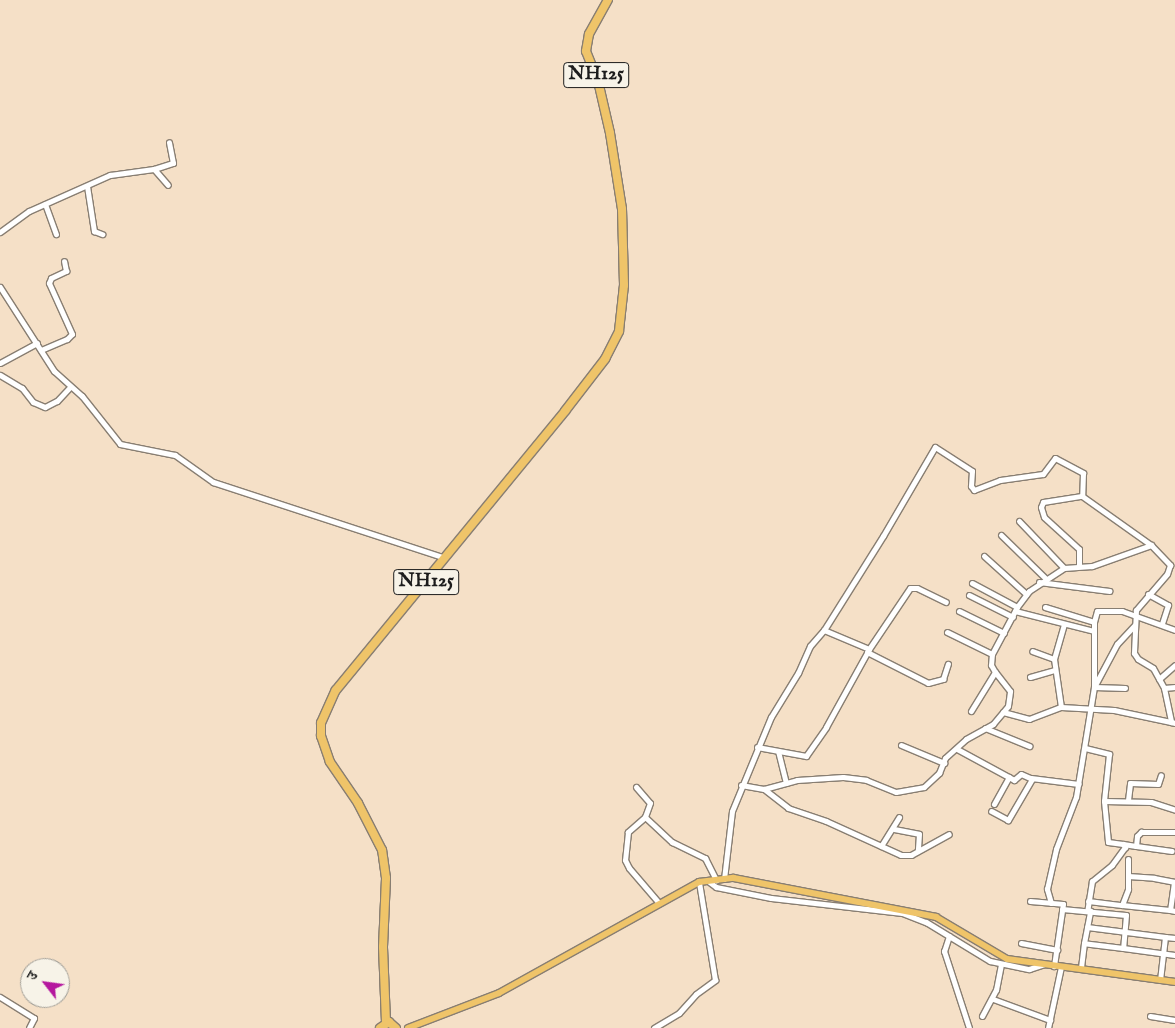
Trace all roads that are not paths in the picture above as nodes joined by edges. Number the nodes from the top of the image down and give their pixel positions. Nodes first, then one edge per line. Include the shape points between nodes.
1 (608, 0) edge
2 (169, 142) dead end
3 (154, 169) junction
4 (168, 185) dead end
5 (87, 186) junction
6 (45, 204) junction
7 (0, 232) edge
8 (56, 234) dead end
9 (102, 234) dead end
10 (64, 261) dead end
11 (0, 287) edge
12 (36, 343) junction
13 (41, 350) junction
14 (0, 363) edge
15 (0, 375) edge
16 (70, 387) junction
17 (1082, 496) junction
18 (1018, 522) dead end
19 (1000, 535) dead end
20 (1151, 544) junction
21 (984, 556) dead end
22 (445, 558) junction
23 (1079, 566) junction
24 (1064, 568) junction
25 (1045, 578) junction
26 (1039, 582) junction
27 (972, 583) dead end
28 (1109, 591) dead end
29 (1026, 594) junction
30 (1148, 594) junction
31 (969, 595) dead end
32 (946, 602) dead end
33 (1045, 607) dead end
34 (1016, 609) junction
35 (959, 610) dead end
36 (1135, 615) junction
37 (1012, 617) junction
38 (1094, 622) junction
39 (1064, 624) junction
40 (1162, 624) junction
41 (1135, 625) junction
42 (824, 630) junction
43 (1175, 630) edge
44 (1094, 631) junction
45 (947, 632) dead end
46 (1004, 633) junction
47 (868, 651) junction
48 (1032, 651) dead end
49 (992, 654) junction
50 (1054, 659) junction
51 (948, 664) dead end
52 (1175, 665) edge
53 (1054, 670) junction
54 (995, 672) junction
55 (1030, 677) dead end
56 (1159, 678) junction
57 (1094, 687) junction
58 (1175, 687) edge
59 (1125, 688) dead end
60 (1164, 688) junction
61 (1061, 707) junction
62 (1092, 708) junction
63 (971, 710) dead end
64 (1003, 712) junction
65 (1173, 722) edge
66 (985, 728) junction
67 (901, 745) dead end
68 (1029, 746) dead end
69 (757, 747) junction
70 (1085, 748) junction
71 (957, 749) junction
72 (778, 751) junction
73 (944, 763) junction
74 (1161, 775) dead end
75 (1130, 776) dead end
76 (1009, 777) junction
77 (1031, 778) junction
78 (786, 783) junction
79 (1130, 783) junction
80 (1078, 784) junction
81 (742, 785) junction
82 (636, 787) dead end
83 (764, 789) junction
84 (1128, 800) junction
85 (1104, 801) junction
86 (994, 804) dead end
87 (1175, 810) edge
88 (991, 812) dead end
89 (645, 817) junction
90 (899, 817) dead end
91 (894, 829) junction
92 (1175, 832) edge
93 (949, 834) dead end
94 (1123, 844) junction
95 (881, 846) junction
96 (1136, 846) junction
97 (918, 850) junction
98 (1172, 851) dead end
99 (1128, 859) dead end
100 (1128, 876) junction
101 (724, 879) junction
102 (716, 880) junction
103 (708, 881) junction
104 (699, 882) junction
105 (1030, 900) dead end
106 (1088, 901) junction
107 (659, 903) junction
108 (1051, 903) junction
109 (1122, 905) junction
110 (1062, 909) junction
111 (1172, 910) edge
112 (1089, 911) junction
113 (1087, 927) junction
114 (1124, 931) junction
115 (949, 936) junction
116 (1165, 936) junction
117 (1175, 938) edge
118 (1021, 943) dead end
119 (1084, 943) junction
120 (1123, 948) junction
121 (1056, 950) junction
122 (1163, 953) junction
123 (1175, 955) edge
124 (1001, 964) junction
125 (1044, 964) junction
126 (1057, 966) junction
127 (1081, 969) junction
128 (1160, 980) junction
129 (1175, 982) edge
130 (0, 997) edge
131 (992, 999) junction
132 (982, 1016) dead end
133 (1150, 1016) dead end
134 (1050, 1020) junction
135 (1175, 1020) edge
136 (386, 1022) junction
137 (29, 1028) edge
138 (380, 1028) edge
139 (396, 1028) edge
140 (408, 1028) edge
141 (654, 1028) edge
142 (970, 1028) edge
143 (1048, 1028) edge

1 - 22 highway, NH125 via 589,34 586,51 598,82 610,133 622,209 624,286 619,332 591,378
2 - 3 street via 173,163
3 - 4 street
3 - 5 street via 122,172
5 - 6 street
5 - 9 street via 94,231
6 - 7 street via 29,211
6 - 8 street
10 - 13 street via 66,271 51,278 49,283 72,334
11 - 12 street
12 - 13 street
12 - 14 street
13 - 16 street
15 - 16 street via 22,388 33,402 45,406 58,401
16 - 22 street via 82,396 120,444 174,455 213,482
17 - 20 street
17 - 23 street via 1043,502 1040,507 1044,517 1079,549
17 - 42 street via 1083,473 1055,458 1043,474 1000,480 974,490 970,486 972,471 935,447
18 - 24 street
19 - 25 street
20 - 23 street via 1092,566
20 - 30 street via 1170,565 1167,574
21 - 29 street
22 - 136 highway, NH125 via 336,690 320,723 327,757 358,803 382,850 386,878 383,947
23 - 24 street
24 - 25 street
25 - 26 street
26 - 28 street
26 - 29 street
27 - 34 street
29 - 34 street
30 - 36 street
30 - 40 street via 1168,605
31 - 37 street
32 - 47 street via 910,588
33 - 38 street
34 - 37 street
34 - 39 street
35 - 46 street
36 - 38 street via 1105,608 1097,611
36 - 40 street
36 - 41 street
37 - 46 street
38 - 44 street
39 - 44 street
39 - 50 street
40 - 43 street
41 - 56 street via 1135,657 1152,668
41 - 57 street via 1117,644
42 - 47 street
42 - 69 street via 810,646
44 - 57 street
45 - 49 street
46 - 49 street
47 - 51 street via 928,683 943,679
47 - 72 street via 809,755
48 - 50 street
49 - 54 street via 990,661
50 - 53 street
52 - 56 street
53 - 55 street
53 - 61 street
54 - 63 street
54 - 64 street via 1010,691 1008,706
56 - 60 street
57 - 59 street
57 - 62 street
58 - 60 street
60 - 65 street
61 - 62 street
61 - 64 street via 1029,718
62 - 65 street
62 - 70 street
64 - 66 street
66 - 68 street
66 - 71 street via 966,739
67 - 73 street
69 - 72 street
69 - 81 street
70 - 80 street
70 - 85 street via 1109,754
71 - 73 street
71 - 76 street
72 - 78 street
73 - 78 street via 933,780 907,792 843,777
74 - 79 street via 1158,784
75 - 79 street
76 - 77 street via 1015,780 1023,774
76 - 86 street
77 - 80 street
77 - 88 street via 1008,820
78 - 83 street
79 - 84 street
80 - 108 street via 1056,850 1047,892
81 - 83 street
81 - 101 street via 732,811
82 - 89 street via 650,802
83 - 95 street via 788,808
84 - 85 street
84 - 87 street via 1151,802
85 - 94 street via 1108,842
89 - 102 street via 672,842 707,859
89 - 107 street via 628,832 625,860
90 - 91 street
91 - 95 street
91 - 97 street via 919,834
92 - 96 street via 1141,832 1136,836
93 - 97 street
94 - 96 street
94 - 106 street via 1125,847 1119,856 1092,881
95 - 97 street via 904,856
96 - 98 street
99 - 100 street
100 - 109 street via 1128,889
100 - 111 street via 1174,882
101 - 102 main road
101 - 125 main road via 734,878 936,916 1007,959
102 - 103 main road
103 - 104 main road
103 - 115 street via 716,887 771,898 902,913
104 - 107 main road
104 - 141 street via 715,980 678,1013
105 - 108 street
106 - 109 street
106 - 112 street
107 - 140 main road via 499,993
108 - 110 street via 1063,904
109 - 111 street
110 - 112 street
110 - 121 street
112 - 113 street
112 - 114 street via 1126,915
113 - 114 street
113 - 119 street
114 - 116 street
114 - 120 street
115 - 124 street
115 - 142 street via 944,949 946,958
116 - 117 street
116 - 122 street
118 - 121 street
119 - 120 street
119 - 127 street
120 - 122 street
121 - 126 street
122 - 123 street
122 - 128 street
124 - 125 street via 1029,969
124 - 131 street
125 - 126 main road
126 - 127 main road
126 - 134 street
127 - 128 main road
128 - 129 main road
130 - 137 street via 34,1018
131 - 132 street
131 - 134 street
133 - 135 street
134 - 143 street
136 - 138 highway
136 - 139 highway

